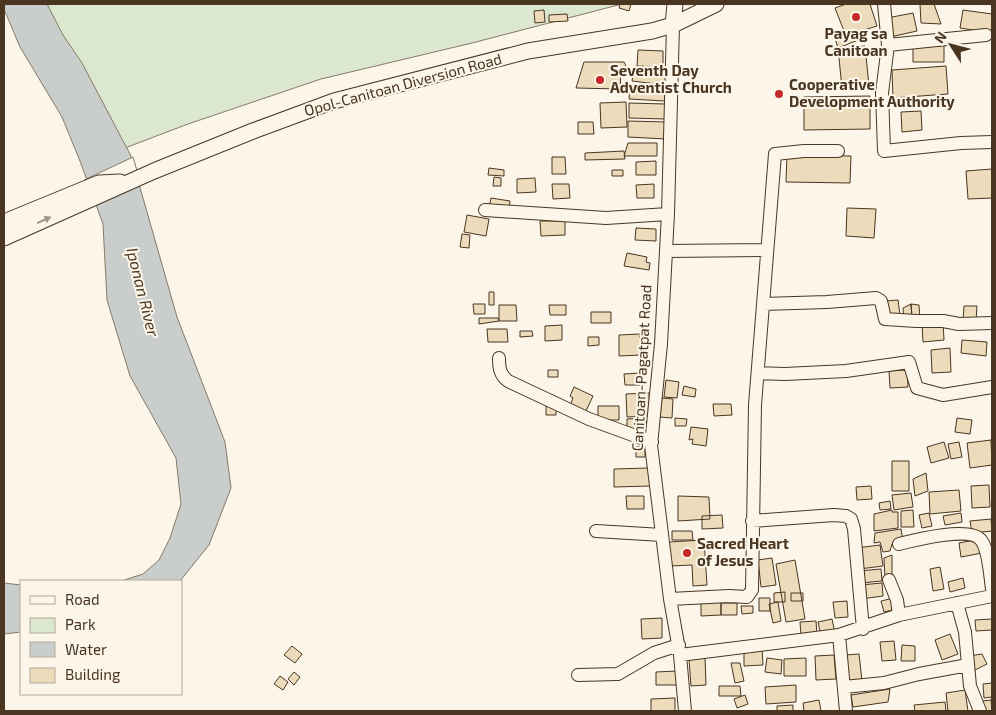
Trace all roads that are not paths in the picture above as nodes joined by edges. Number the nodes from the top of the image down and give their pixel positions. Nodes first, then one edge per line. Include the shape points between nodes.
1 (716, 4) edge
2 (884, 4) edge
3 (674, 14) edge
4 (986, 35) dead end
5 (888, 45) junction
6 (992, 142) edge
7 (838, 151) dead end
8 (132, 180) junction
9 (83, 196) junction
10 (485, 210) dead end
11 (668, 214) junction
12 (4, 222) edge
13 (4, 238) edge
14 (768, 250) junction
15 (666, 251) junction
16 (763, 304) junction
17 (992, 323) edge
18 (499, 358) dead end
19 (758, 373) junction
20 (992, 388) edge
21 (652, 442) junction
22 (752, 521) junction
23 (596, 531) dead end
24 (662, 535) junction
25 (898, 544) dead end
26 (889, 580) dead end
27 (992, 589) edge
28 (992, 596) edge
29 (670, 599) junction
30 (957, 603) junction
31 (899, 615) junction
32 (863, 628) junction
33 (839, 635) junction
34 (679, 650) junction
35 (968, 665) junction
36 (578, 675) dead end
37 (844, 687) junction
38 (686, 711) edge
39 (846, 711) edge
40 (980, 711) edge

1 - 3 main road, Opol-Canitoan Diversion Road
2 - 5 street
3 - 8 main road, Opol-Canitoan Diversion Road via 652,31 528,51 334,101
3 - 11 street, Canitoan-Pagatpat Road
4 - 5 street
5 - 6 street via 882,93 884,151
7 - 14 street via 775,154
8 - 9 main road, Opol-Canitoan Diversion Road
8 - 9 main road, Opol-Canitoan Diversion Road via 99,183
9 - 12 main road, Opol-Canitoan Diversion Road
13 -> 9 main road, Opol-Canitoan Diversion Road
10 - 11 street via 606,218
11 - 15 street, Canitoan-Pagatpat Road
14 - 15 street
14 - 16 street
15 - 21 street, Canitoan-Pagatpat Road
16 - 17 street via 876,298 881,301 885,319
16 - 19 street
18 - 21 street via 503,377 508,381 589,419
19 - 20 street via 846,371 909,362 917,388 929,392 943,395
19 - 22 street
21 - 24 street, Canitoan-Pagatpat Road
22 - 29 street via 752,590 747,596
22 - 32 street via 834,515 852,519
23 - 24 street
24 - 29 street, Canitoan-Pagatpat Road
25 - 27 street via 945,535 975,536 981,540 987,554
26 - 31 street
28 - 30 street
29 - 34 street, Canitoan-Pagatpat Road
30 - 31 street
30 - 35 street
31 - 32 street
32 - 33 street
33 - 34 street
33 - 37 street
34 - 36 street via 654,653 618,674
34 - 38 street, Canitoan-Pagatpat Road
35 - 37 street via 884,683
35 - 40 street via 970,686
37 - 39 street

